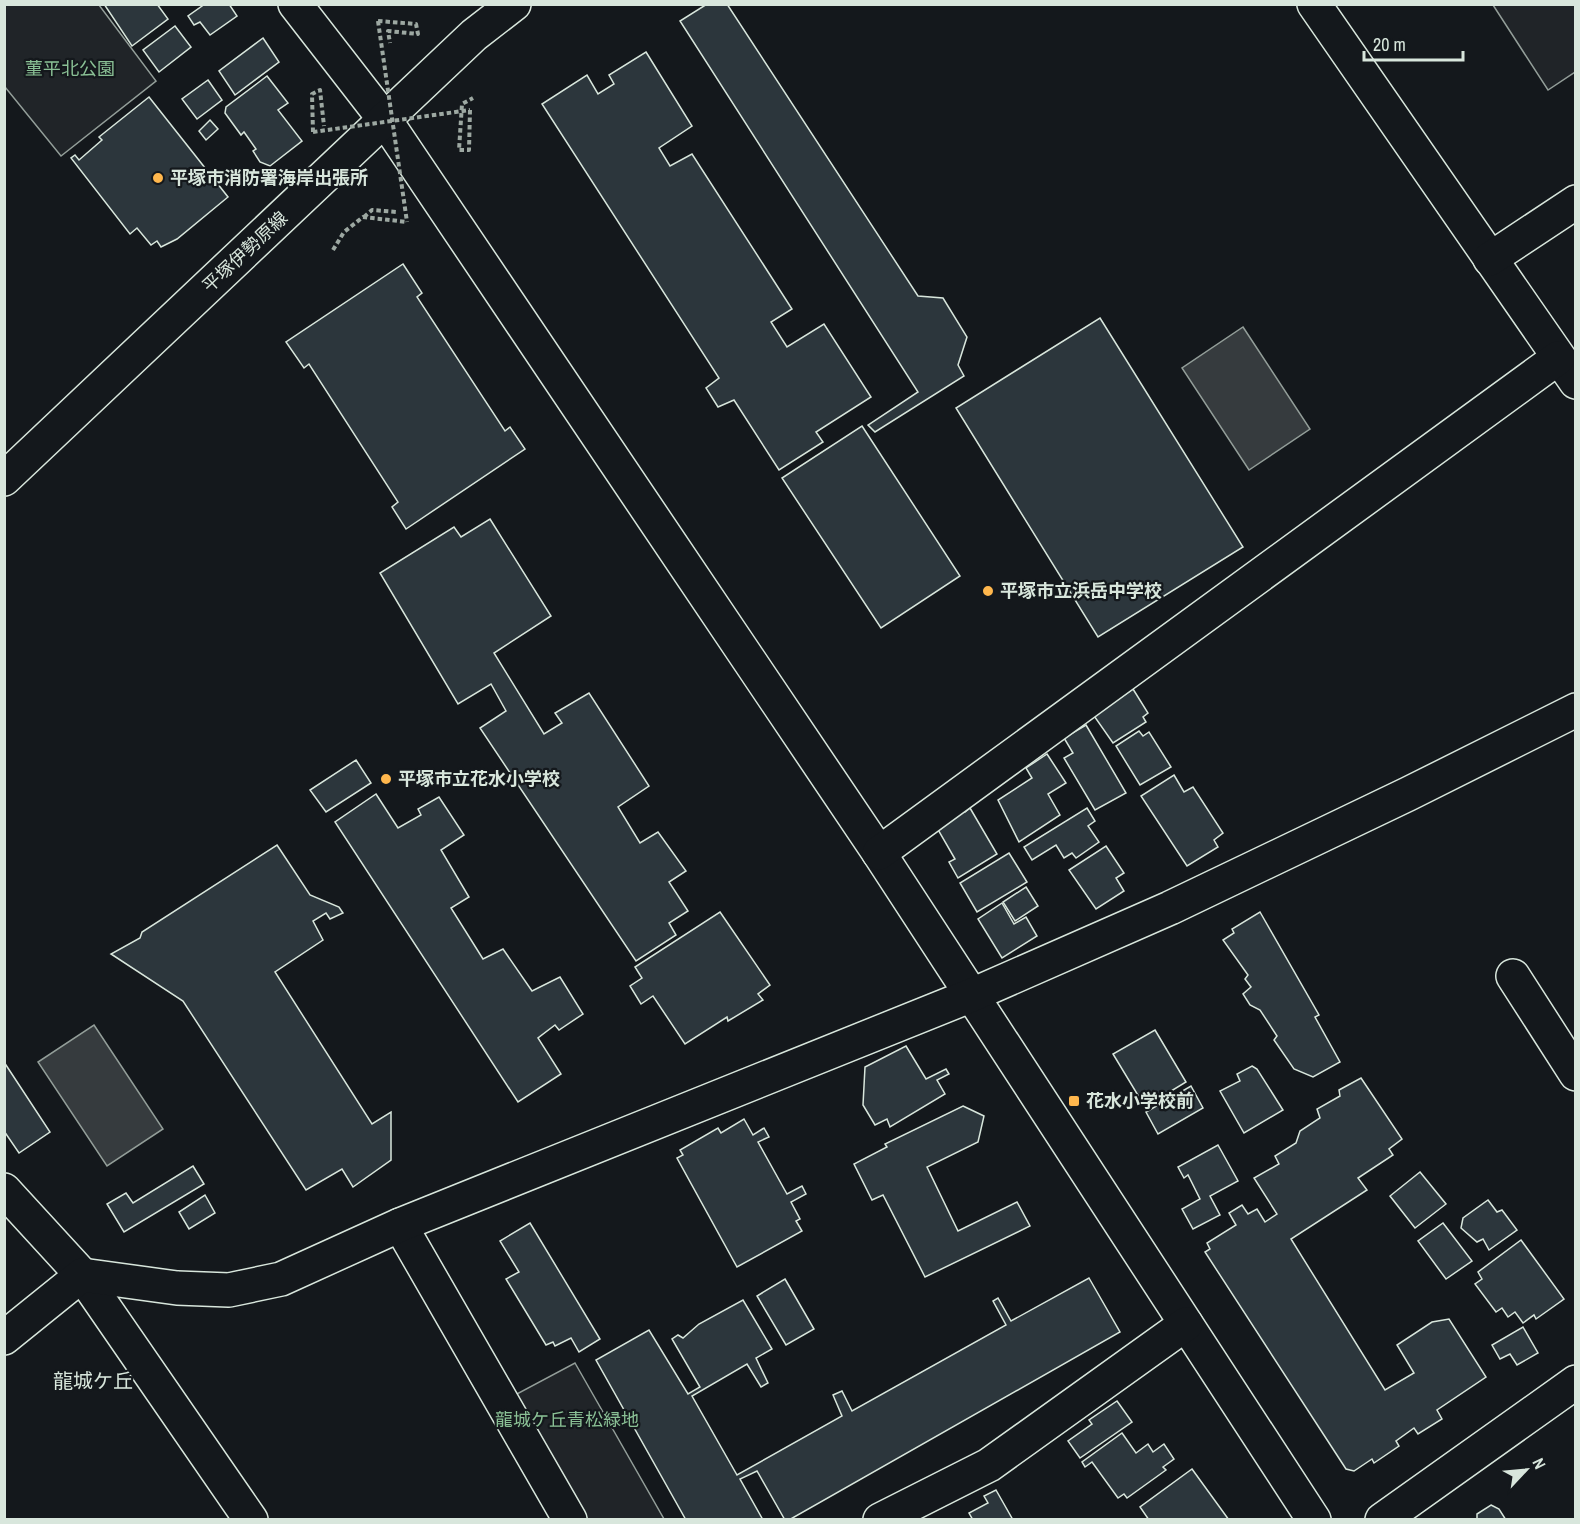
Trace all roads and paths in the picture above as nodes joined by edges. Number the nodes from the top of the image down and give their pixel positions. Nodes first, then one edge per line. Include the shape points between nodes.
1 (295, 4) edge
2 (514, 4) edge
3 (1314, 4) edge
4 (390, 43) dead end
5 (473, 98) dead end
6 (389, 120) junction
7 (324, 126) dead end
8 (1575, 202) edge
9 (396, 212) dead end
10 (363, 217) junction
11 (333, 250) dead end
12 (1490, 258) junction
13 (1567, 370) edge
14 (4, 479) edge
15 (1575, 710) edge
16 (879, 853) junction
17 (1513, 976) dead end
18 (972, 996) junction
19 (1575, 1074) edge
20 (4, 1190) edge
21 (400, 1225) junction
22 (82, 1275) junction
23 (1186, 1324) junction
24 (4, 1338) edge
25 (1575, 1382) edge
26 (244, 1517) edge
27 (570, 1520) edge
28 (880, 1520) edge
29 (1314, 1520) edge
30 (1382, 1520) edge

1 - 6 street
2 - 6 street, 平塚伊勢原線 via 474,35
3 - 12 street
4 - 6 path, bridge via 388,32 418,34 416,24 378,21
5 - 6 path, bridge via 462,104 459,150 469,150 470,110
6 - 7 path, bridge via 313,132 312,94 320,90
6 - 10 path, bridge via 407,222
6 - 14 street, 平塚伊勢原線
6 - 16 street
8 - 12 street
9 - 10 path via 372,210
10 - 11 path via 344,232
12 - 13 street
13 - 16 street
15 - 18 street via 1181,903
16 - 18 street
17 - 19 street
18 - 21 street
18 - 23 street
20 - 22 street
21 - 22 street via 281,1279 229,1290 177,1288
21 - 27 street
22 - 24 street
22 - 26 street
23 - 28 street via 989,1465
23 - 29 street
25 - 30 street

